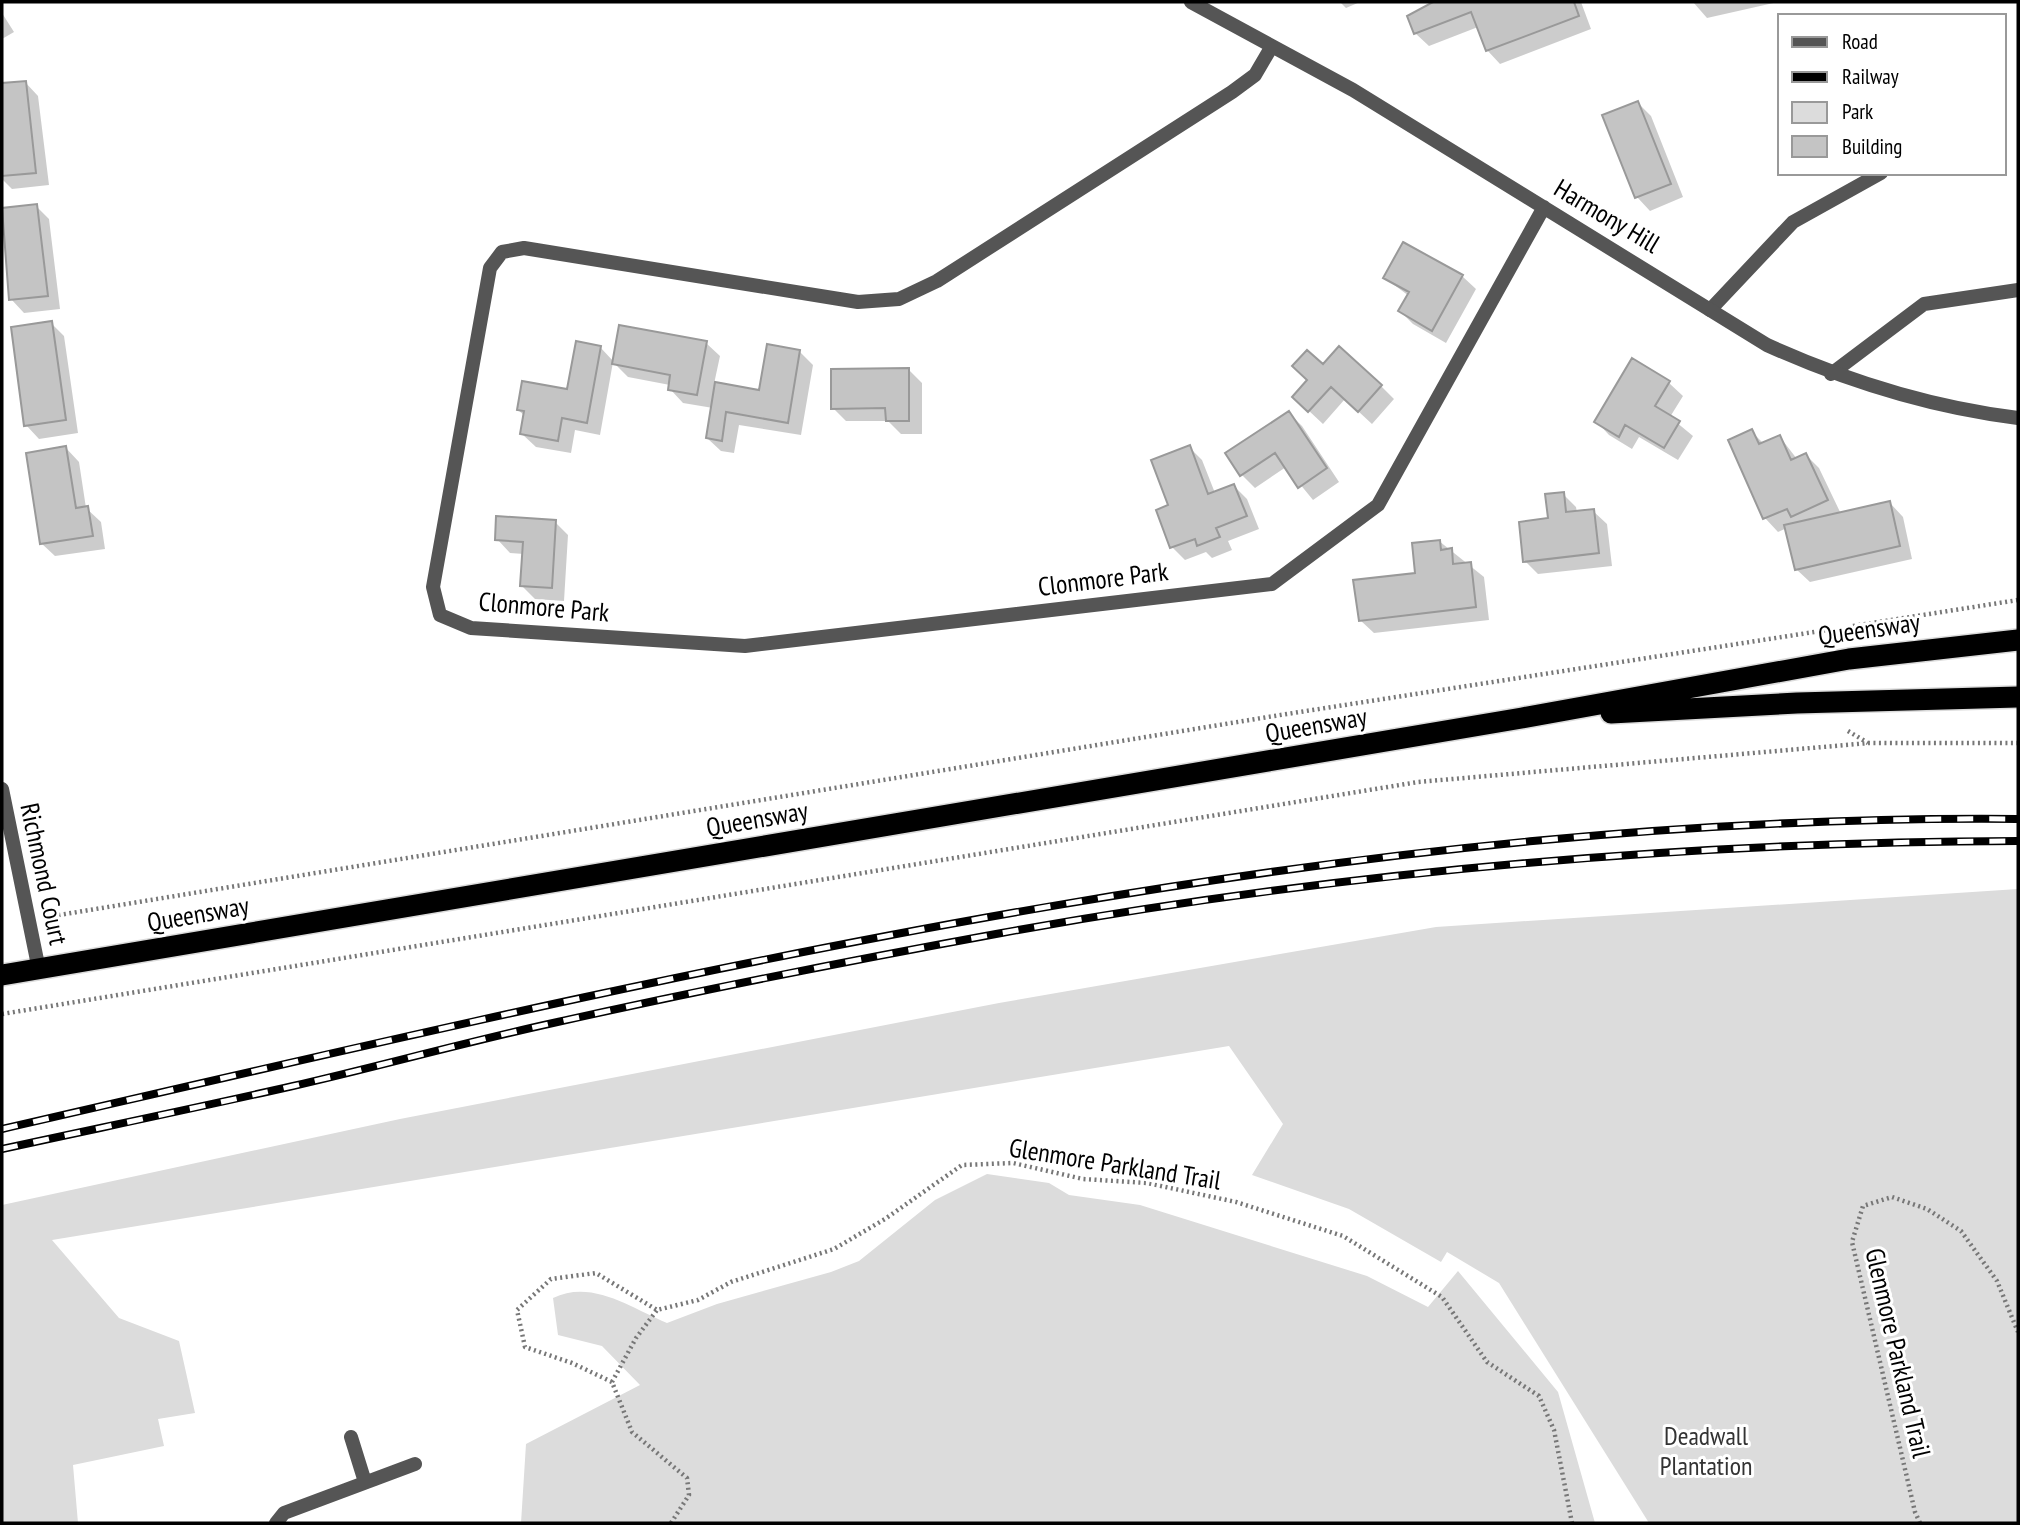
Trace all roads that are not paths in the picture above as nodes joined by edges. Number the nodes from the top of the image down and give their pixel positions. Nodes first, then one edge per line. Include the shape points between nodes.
1 (1191, 2) edge
2 (1217, 8) edge
3 (1272, 46) junction
4 (1877, 175) edge
5 (1544, 207) junction
6 (2018, 290) edge
7 (1710, 310) junction
8 (1831, 374) junction
9 (2018, 418) edge
10 (2018, 640) edge
11 (2018, 697) edge
12 (1522, 718) junction
13 (2, 789) edge
14 (4, 810) edge
15 (39, 970) junction
16 (2, 975) edge
17 (351, 1437) dead end
18 (415, 1464) dead end
19 (365, 1482) junction
20 (276, 1523) edge

1 - 2 street, Harmony Hill
2 - 3 street, Harmony Hill
3 - 5 street, Harmony Hill
3 - 5 street, Clonmore Park via 1255,75 1232,92 937,281 899,299 858,302 524,248 502,252 490,268 433,587 440,615 471,628 745,646 1272,584 1378,505
4 - 7 street via 1793,222
5 - 7 street, Harmony Hill
6 - 8 street via 1924,304
7 - 8 street, Harmony Hill via 1767,345
8 - 9 street, Harmony Hill via 1904,398
10 - 12 highway, Queensway via 1849,659
11 - 12 highway, Queensway
12 - 15 highway, Queensway
13 - 14 street, Richmond Court
14 - 15 street, Richmond Court
15 - 16 highway, Queensway
17 - 19 street
18 - 19 street
19 - 20 street via 284,1513

